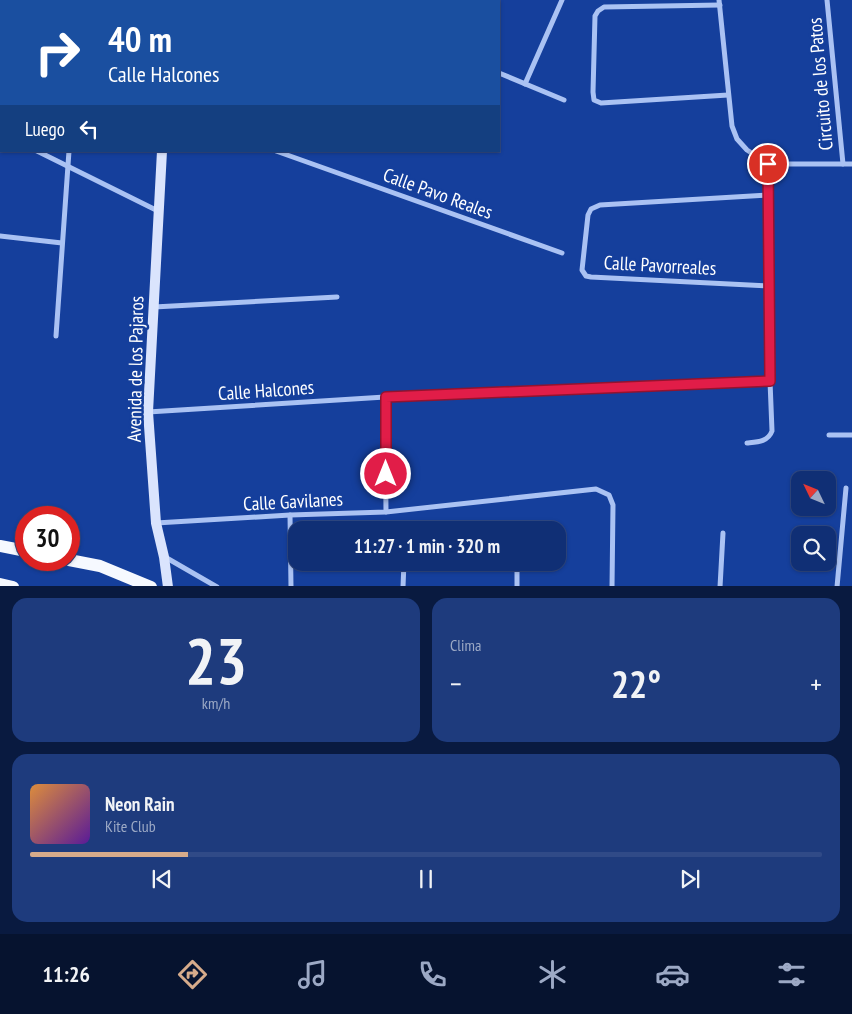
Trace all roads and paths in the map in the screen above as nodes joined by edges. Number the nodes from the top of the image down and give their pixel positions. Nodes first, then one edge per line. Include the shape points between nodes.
1 (562, 0) edge
2 (827, 0) edge
3 (720, 3) edge
4 (500, 73) edge
5 (525, 84) junction
6 (728, 95) junction
7 (564, 100) dead end
8 (39, 152) edge
9 (69, 152) edge
10 (162, 152) edge
11 (279, 152) edge
12 (768, 164) junction
13 (843, 164) junction
14 (852, 164) edge
15 (68, 167) junction
16 (768, 195) junction
17 (158, 211) junction
18 (0, 236) edge
19 (62, 242) junction
20 (562, 253) dead end
21 (770, 286) junction
22 (338, 297) dead end
23 (153, 307) junction
24 (56, 336) dead end
25 (770, 381) junction
26 (386, 397) junction
27 (148, 412) junction
28 (829, 435) dead end
29 (852, 435) edge
30 (747, 443) dead end
31 (846, 488) dead end
32 (386, 512) junction
33 (290, 515) junction
34 (156, 523) junction
35 (723, 533) dead end
36 (0, 546) edge
37 (15, 548) edge
38 (164, 557) junction
39 (80, 562) edge
40 (404, 571) edge
41 (517, 571) edge
42 (0, 584) edge
43 (13, 586) edge
44 (151, 586) edge
45 (168, 586) edge
46 (217, 586) edge
47 (291, 586) edge
48 (404, 586) edge
49 (517, 586) edge
50 (612, 586) edge
51 (720, 586) edge
52 (837, 586) edge

1 - 5 street
2 - 13 street, Circuito de los Patos
3 - 6 street
3 - 6 street via 598,10 595,16 593,92 594,100 601,103
4 - 5 street
5 - 7 street
6 - 12 street via 737,139
8 - 15 street
9 - 15 street
10 - 17 main road, Avenida de los Pajaros
11 - 20 street, Calle Pavo Reales
12 - 13 street
12 - 16 street
13 - 14 street
15 - 17 street
15 - 19 street
16 - 21 street
16 - 21 street, Calle Pavorreales via 600,205 591,209 588,215 582,270 591,277
17 - 23 main road, Avenida de los Pajaros
18 - 19 street
19 - 24 street
21 - 25 street
22 - 23 street
23 - 27 main road, Avenida de los Pajaros
25 - 26 street, Calle Halcones
25 - 30 street via 771,436
26 - 27 street, Calle Halcones
26 - 32 street
27 - 34 main road, Avenida de los Pajaros
28 - 29 street
31 - 52 street
32 - 33 street, Calle Gavilanes
32 - 50 street, Calle Gavilanes via 596,489 608,495 613,505
33 - 34 street, Calle Gavilanes
33 - 47 street
34 - 38 main road, Avenida de los Pajaros
35 - 51 street
36 - 37 main road
38 - 45 main road, Avenida de los Pajaros
38 - 46 street
39 - 44 main road via 100,566
40 - 48 street
41 - 49 street
42 - 43 main road

